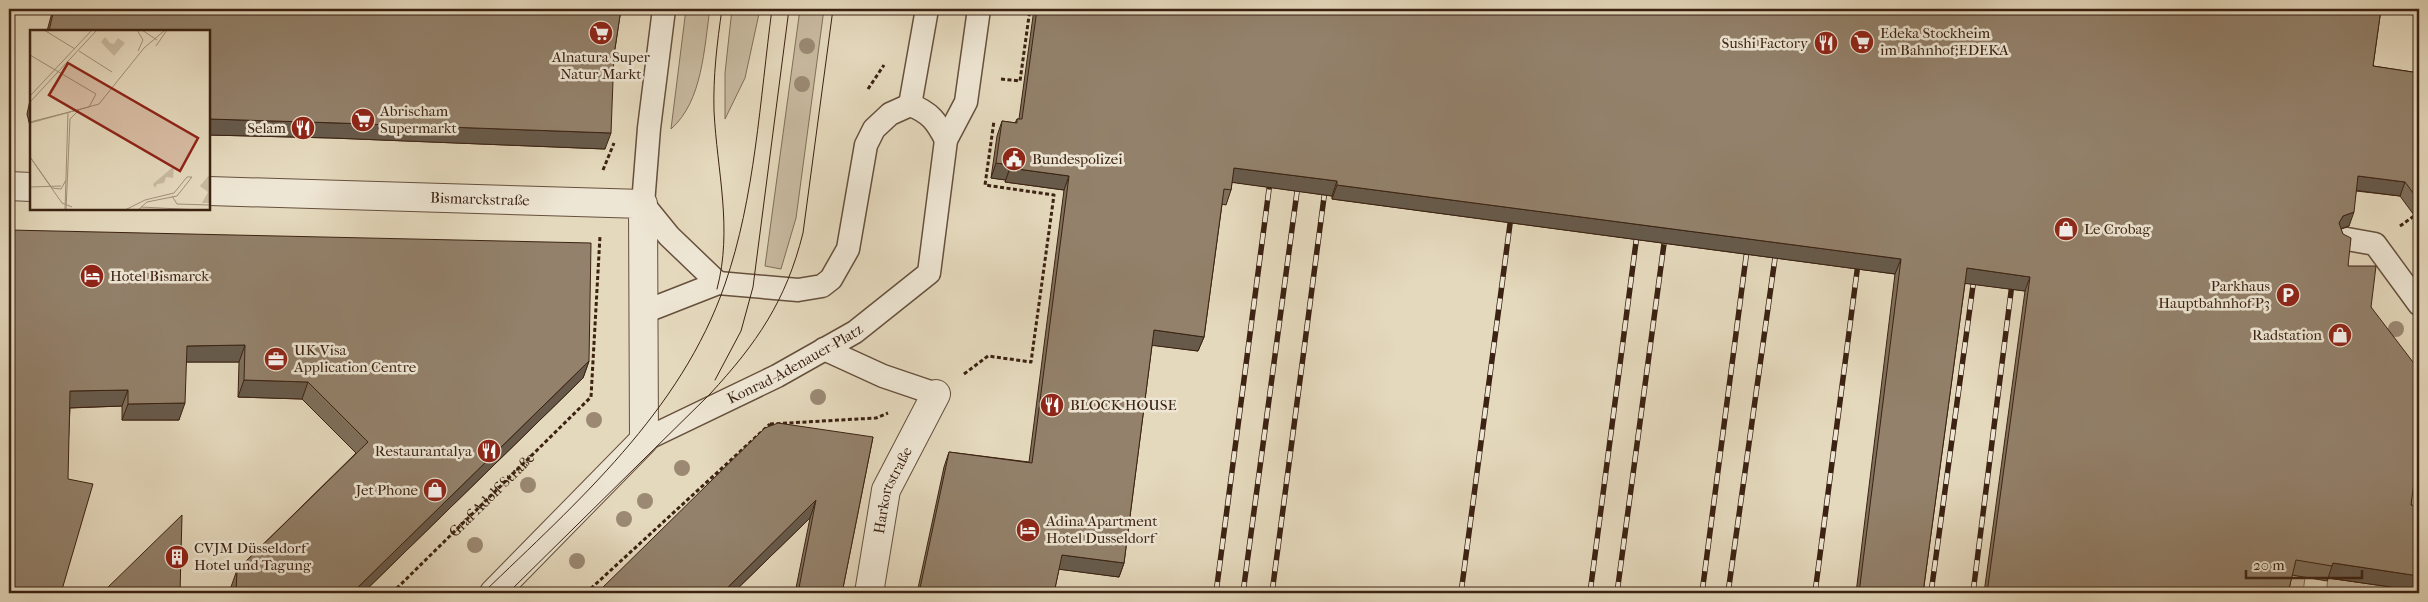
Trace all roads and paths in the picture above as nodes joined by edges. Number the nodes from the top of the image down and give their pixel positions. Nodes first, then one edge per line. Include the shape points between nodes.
1 (664, 9) edge
2 (927, 9) edge
3 (979, 9) edge
4 (1030, 9) edge
5 (1001, 70) dead end
6 (1000, 79) junction
7 (999, 88) dead end
8 (910, 105) junction
9 (994, 118) dead end
10 (946, 140) junction
11 (602, 171) dead end
12 (9, 186) edge
13 (30, 187) edge
14 (210, 191) edge
15 (601, 204) junction
16 (643, 204) junction
17 (2348, 238) edge
18 (718, 283) junction
19 (2419, 304) edge
20 (644, 312) junction
21 (824, 349) junction
22 (936, 394) junction
23 (644, 440) junction
24 (392, 593) edge
25 (494, 593) edge
26 (586, 593) edge
27 (869, 593) edge

1 - 16 lane
2 - 8 lane
3 - 10 lane, Konrad-Adenauer-Platz via 966,102
4 - 6 path via 1020,81
5 - 6 path
6 - 7 path
8 - 10 lane via 935,119
8 - 18 lane via 890,114 874,129 866,145 848,249 831,279 822,286 798,290
9 - 22 path via 985,185 1054,195 1031,362 988,356
10 - 21 lane, Konrad-Adenauer-Platz via 929,273 855,332
11 - 15 path
12 - 13 street
14 - 15 street, Bismarckstraße
15 - 16 street, Bismarckstraße
15 - 24 path, Graf-Adolf-Straße via 591,397
16 - 18 lane via 669,236
16 - 20 street
17 - 19 lane via 2375,244
18 - 20 lane
20 - 23 street
21 - 22 lane via 883,376
21 - 23 lane, Konrad-Adenauer-Platz via 777,376
22 - 26 path via 876,418 770,424
22 - 27 street, Harkortstraße via 886,490
23 - 25 street

